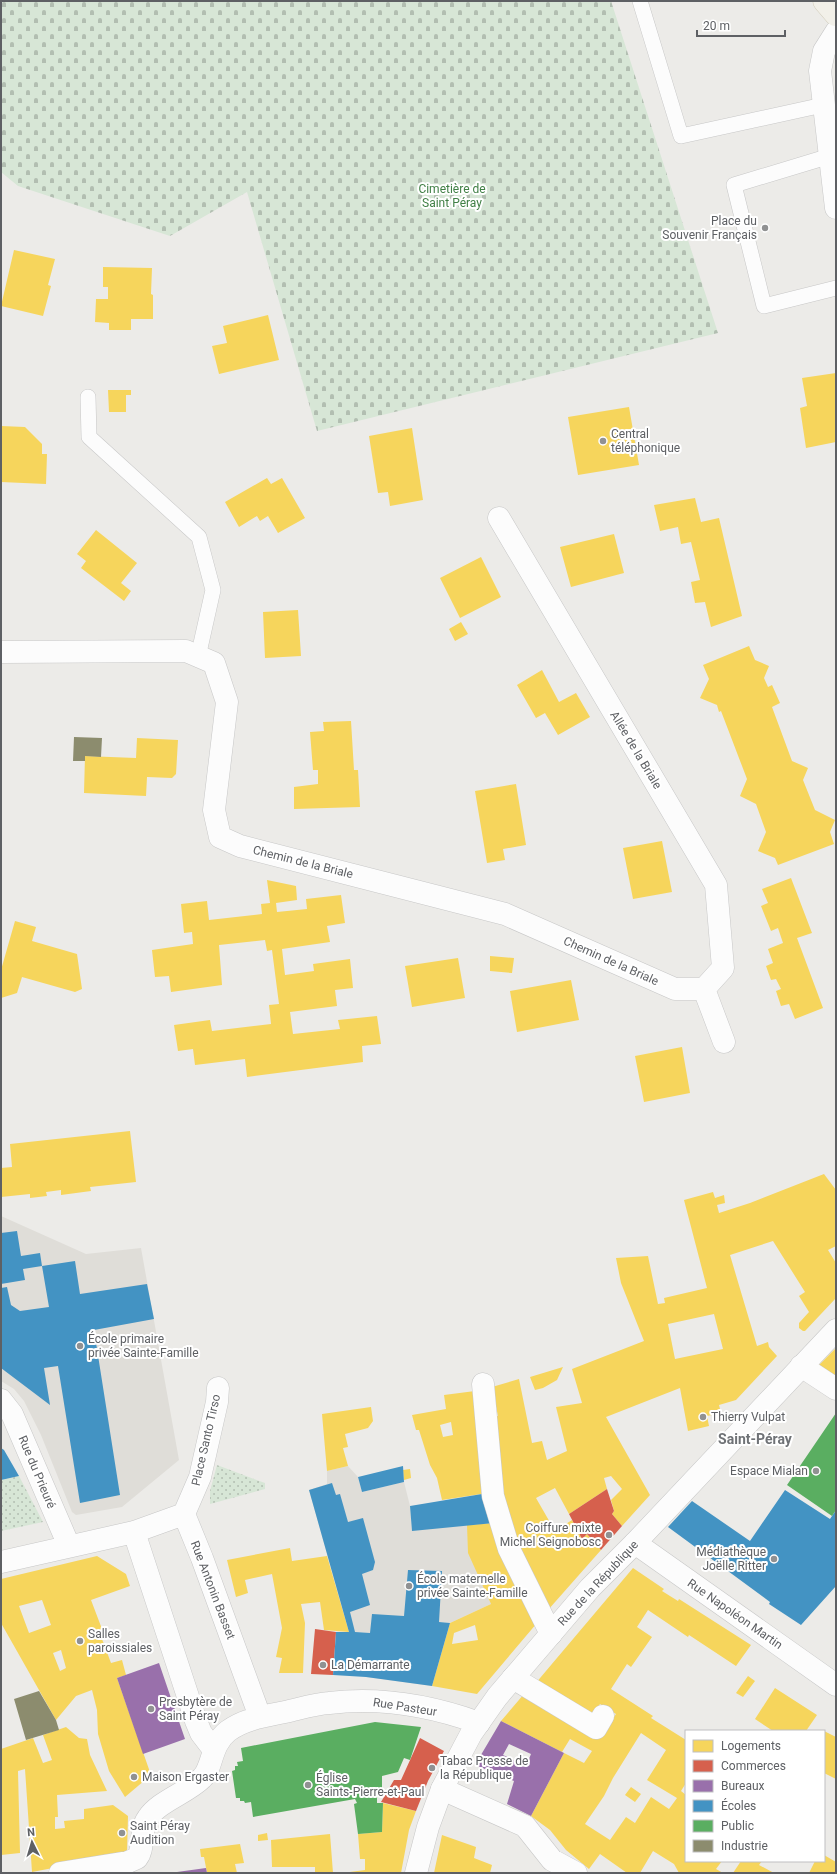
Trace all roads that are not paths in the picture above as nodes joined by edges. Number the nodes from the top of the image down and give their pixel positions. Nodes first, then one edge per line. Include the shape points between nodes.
1 (640, 1) edge
2 (824, 1) edge
3 (836, 15) edge
4 (836, 32) edge
5 (823, 105) junction
6 (830, 156) junction
7 (836, 208) edge
8 (836, 288) edge
9 (88, 397) dead end
10 (499, 518) dead end
11 (1, 652) edge
12 (198, 657) junction
13 (704, 989) junction
14 (724, 1042) dead end
15 (836, 1330) edge
16 (801, 1366) junction
17 (483, 1384) dead end
18 (218, 1388) dead end
19 (836, 1389) edge
20 (1, 1400) edge
21 (184, 1514) junction
22 (134, 1532) junction
23 (635, 1543) junction
24 (69, 1546) junction
25 (1, 1562) edge
26 (551, 1634) junction
27 (513, 1678) junction
28 (836, 1685) edge
29 (260, 1716) junction
30 (603, 1716) dead end
31 (479, 1723) junction
32 (214, 1750) junction
33 (442, 1789) junction
34 (549, 1866) edge
35 (60, 1873) edge
36 (416, 1873) edge
37 (576, 1873) edge

1 - 5 lane via 681,136
2 - 3 main road
4 - 5 street via 824,52 820,71
5 - 6 street
6 - 7 street
6 - 8 lane via 734,185 764,306
9 - 12 lane via 89,437 199,537 213,590
10 - 13 street, Allée de la Briale via 716,885 723,968
11 - 12 street, Chemin de la Briale via 186,651
12 - 13 street, Chemin de la Briale via 214,663 227,702 214,810 220,837 240,846 505,914 675,989
13 - 14 street
15 - 16 street, Rue de la République
16 - 19 street
16 - 23 street, Rue de la République
17 - 26 street via 493,1496 509,1549
18 - 21 street, Place Santo Tirso via 200,1477
20 - 24 street, Rue du Prieuré via 12,1414
21 - 22 street
21 - 29 street, Rue Antonin Basset
22 - 24 street
22 - 32 street via 196,1721 201,1734
23 - 26 street, Rue de la République via 590,1588
23 - 28 street, Rue Napoléon Martin
24 - 25 street
26 - 27 street, Rue de la République
27 - 30 street via 596,1728
27 - 31 street, Rue de la République
29 - 31 street, Rue Pasteur via 329,1703 367,1700 405,1704
29 - 32 street, Rue Pasteur via 233,1728 222,1737
31 - 33 street, Rue de la République
32 - 35 street, Rue Pasteur via 202,1778 148,1818 142,1830 138,1858 128,1862
33 - 34 street via 525,1826
33 - 36 street, Rue de la République via 428,1827
34 - 37 street

